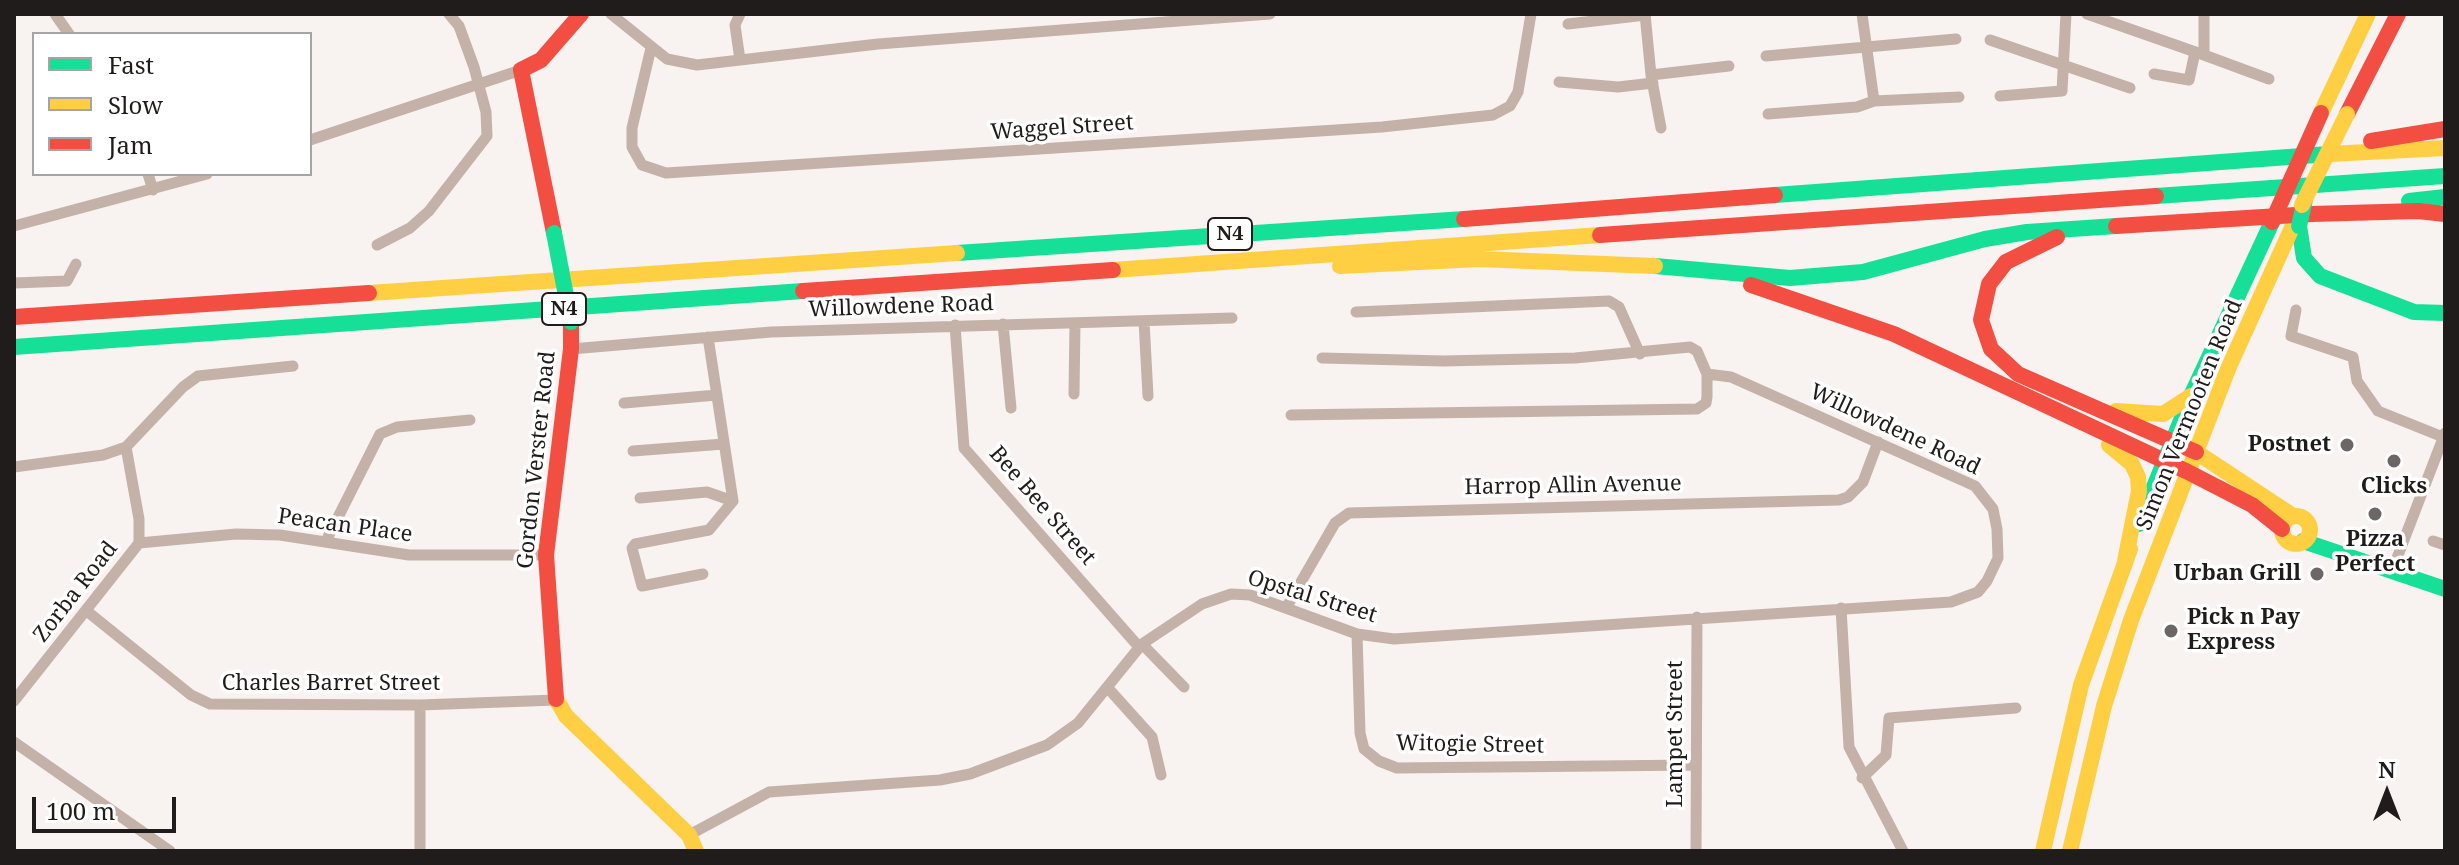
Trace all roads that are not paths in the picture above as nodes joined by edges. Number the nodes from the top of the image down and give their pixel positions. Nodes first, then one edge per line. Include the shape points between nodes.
1 (55, 14) edge
2 (449, 14) edge
3 (581, 14) edge
4 (611, 14) edge
5 (740, 14) edge
6 (1270, 14) edge
7 (1531, 14) edge
8 (1862, 14) edge
9 (2066, 14) edge
10 (2087, 14) edge
11 (2204, 14) edge
12 (2368, 14) edge
13 (2398, 14) edge
14 (1646, 15) edge
15 (1207, 17) edge
16 (1568, 24) dead end
17 (68, 32) edge
18 (1956, 39) dead end
19 (1990, 40) dead end
20 (1866, 46) junction
21 (651, 48) junction
22 (2200, 53) junction
23 (1766, 56) dead end
24 (740, 60) junction
25 (2062, 64) junction
26 (1729, 66) dead end
27 (521, 70) junction
28 (2154, 74) dead end
29 (1652, 79) junction
30 (2269, 79) dead end
31 (1559, 82) dead end
32 (478, 85) junction
33 (2130, 88) dead end
34 (2000, 96) dead end
35 (1959, 97) dead end
36 (1874, 101) junction
37 (1768, 114) dead end
38 (1661, 128) dead end
39 (2445, 129) edge
40 (312, 139) edge
41 (2445, 148) edge
42 (2277, 157) junction
43 (149, 176) edge
44 (200, 176) edge
45 (2445, 176) edge
46 (153, 190) junction
47 (2445, 197) edge
48 (2312, 214) junction
49 (2445, 214) edge
50 (2297, 223) junction
51 (14, 226) edge
52 (2084, 229) junction
53 (377, 245) dead end
54 (76, 264) dead end
55 (1689, 270) junction
56 (991, 280) junction
57 (14, 283) edge
58 (209, 303) junction
59 (2296, 310) dead end
60 (14, 311) edge
61 (1356, 312) dead end
62 (2445, 313) edge
63 (14, 317) edge
64 (1232, 318) dead end
65 (1144, 321) junction
66 (1075, 323) junction
67 (1003, 324) junction
68 (955, 325) junction
69 (708, 337) junction
70 (14, 347) edge
71 (571, 349) junction
72 (1640, 354) junction
73 (1322, 358) dead end
74 (293, 366) dead end
75 (1707, 374) junction
76 (1074, 394) dead end
77 (717, 395) junction
78 (2022, 395) junction
79 (1148, 396) dead end
80 (2191, 396) junction
81 (624, 403) dead end
82 (2088, 407) junction
83 (1011, 408) dead end
84 (1291, 415) dead end
85 (470, 420) dead end
86 (2444, 434) edge
87 (1878, 442) junction
88 (2172, 442) junction
89 (724, 444) junction
90 (126, 447) junction
91 (633, 451) dead end
92 (2196, 452) junction
93 (2165, 461) junction
94 (14, 467) edge
95 (2188, 472) junction
96 (640, 498) dead end
97 (733, 501) junction
98 (2287, 523) junction
99 (2306, 535) junction
100 (326, 541) junction
101 (139, 543) junction
102 (546, 555) junction
103 (2125, 561) junction
104 (2392, 571) junction
105 (703, 574) dead end
106 (2445, 589) edge
107 (1951, 602) joint
108 (1286, 608) junction
109 (1841, 608) junction
110 (88, 612) junction
111 (1697, 617) junction
112 (1357, 634) junction
113 (1140, 646) junction
114 (1107, 687) junction
115 (1184, 687) dead end
116 (556, 700) junction
117 (14, 701) edge
118 (420, 705) junction
119 (2016, 708) dead end
120 (14, 742) edge
121 (1696, 765) junction
122 (1161, 775) dead end
123 (1862, 778) junction
124 (689, 835) junction
125 (170, 851) edge
126 (420, 851) edge
127 (696, 851) edge
128 (1696, 851) edge
129 (1903, 851) edge
130 (2043, 851) edge
131 (2070, 851) edge

1 - 17 street
2 - 32 street via 461,29
3 - 27 main road via 541,60
4 - 21 street
5 - 24 street via 735,25
6 - 15 street
7 - 21 street, Waggel Street via 1518,92 1510,106 1493,115 1382,127 666,173 642,165 632,147
8 - 20 street
9 - 25 street
10 - 22 street
11 - 22 street
12 - 80 main road, Simon Vermooten Road, bridge
13 - 50 main road, Simon Vermooten Road, bridge via 2306,195
14 - 16 street
14 - 29 street
15 - 24 street
18 - 20 street
19 - 25 street
20 - 23 street
20 - 36 street
21 - 24 street via 682,64
22 - 28 street via 2189,80
22 - 30 street
25 - 33 street
25 - 34 street via 2060,92
26 - 29 street
27 - 32 street
27 - 71 main road, Gordon Verster Road, bridge via 571,322
29 - 31 street via 1618,87
29 - 38 street
32 - 40 street
32 - 53 street via 488,129 483,146 422,218
35 - 36 street
36 - 37 street
39 - 42 main road
41 - 42 main road, N4
42 - 58 main road, N4 via 1457,219
43 - 46 street
44 - 46 street
45 - 56 main road, N4
46 - 51 street
47 - 48 main road
48 - 49 main road
48 - 52 main road
50 - 62 main road via 2304,258 2320,276 2414,312
50 - 92 main road, Simon Vermooten Road
52 - 55 main road via 2002,236 1839,275 1763,278
52 - 82 main road via 2006,262 1985,292 1981,320 1984,336 2004,365
54 - 57 street via 69,280
55 - 56 main road via 1600,261 1479,259
55 - 78 main road via 1868,323
56 - 70 main road, N4
58 - 60 main road
58 - 63 main road, N4
59 - 86 street via 2291,336 2353,357 2357,381 2378,411
61 - 72 street via 1609,301 1619,307
64 - 65 street, Willowdene Road
65 - 66 street, Willowdene Road
65 - 79 street
66 - 67 street, Willowdene Road
66 - 76 street
67 - 68 street, Willowdene Road
67 - 83 street
68 - 69 street, Willowdene Road
68 - 113 street, Bee Bee Street via 964,448
69 - 71 street, Willowdene Road
69 - 77 street
71 - 102 main road, Gordon Verster Road
72 - 73 street via 1444,361
72 - 75 street via 1690,347
74 - 90 street via 215,372 190,380
75 - 84 street via 1706,403 1697,409
75 - 87 street, Willowdene Road via 1731,377
77 - 81 street
77 - 89 street
78 - 93 main road
78 - 103 main road via 2122,453 2132,464 2139,491
80 - 82 main road via 2156,416
80 - 88 main road, Simon Vermooten Road
82 - 88 main road
85 - 100 street via 397,427 380,434
86 - 104 street
87 - 107 street, Willowdene Road via 1975,486 1993,509 1999,544 1994,571 1978,592
87 - 108 street, Harrop Allin Avenue via 1863,482 1839,500 1349,513 1335,523
88 - 92 main road
88 - 93 main road, Simon Vermooten Road
89 - 91 street
89 - 97 street
90 - 94 street
90 - 101 street
92 - 95 main road, Simon Vermooten Road
92 - 98 main road
93 - 95 main road
93 - 103 main road, Simon Vermooten Road
95 - 98 main road
95 - 131 main road, Simon Vermooten Road via 2118,659
96 - 97 street via 707,492
97 - 105 street via 709,530 632,548 642,586
98 - 99 main road via 2304,519
98 - 99 main road via 2289,542
99 - 104 main road
100 - 101 street, Peacan Place via 236,534
100 - 102 street, Peacan Place via 409,555
101 - 110 street, Zorba Road
102 - 116 main road, Gordon Verster Road
103 - 130 main road, Simon Vermooten Road via 2081,685
104 - 106 main road
107 - 109 street, Opstal Street
108 - 112 street, Opstal Street
108 - 113 street, Opstal Street via 1231,594 1202,604
109 - 111 street, Opstal Street
109 - 123 street via 1849,747
110 - 117 street, Zorba Road
110 - 118 street, Charles Barret Street via 205,702
111 - 112 street, Opstal Street via 1394,639
111 - 121 street, Lampet Street
112 - 121 street, Witogie Street via 1364,749 1397,768
113 - 114 street, Opstal Street
113 - 115 street, Bee Bee Street
114 - 122 street via 1152,737
114 - 124 street, Opstal Street via 1061,738 996,765 915,783 769,792
116 - 118 street, Charles Barret Street
116 - 124 main road, Gordon Verster Road via 579,730
118 - 126 street
119 - 123 street via 1889,718 1886,755
120 - 125 street
121 - 128 street, Lampet Street
123 - 129 street
124 - 127 main road, Gordon Verster Road

